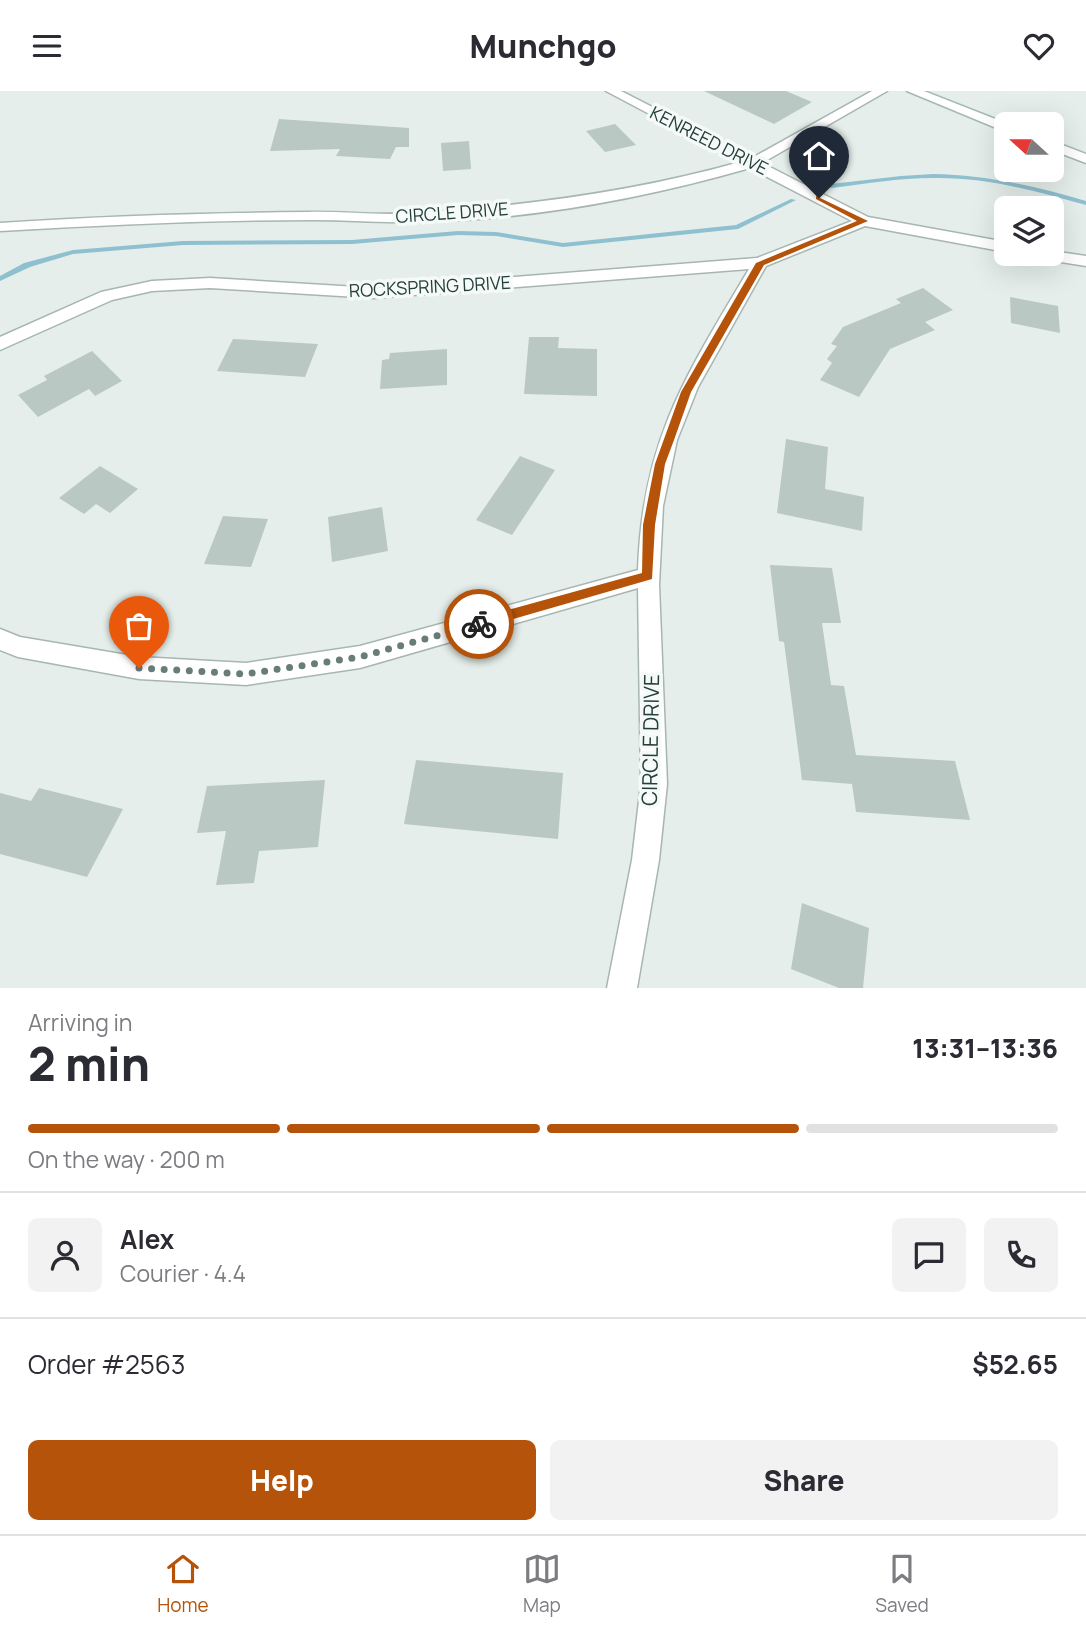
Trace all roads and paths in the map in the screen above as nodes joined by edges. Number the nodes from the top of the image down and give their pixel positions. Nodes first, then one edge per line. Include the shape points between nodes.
1 (612, 91) edge
2 (881, 91) edge
3 (913, 91) edge
4 (994, 123) edge
5 (1064, 150) edge
6 (1086, 159) edge
7 (752, 163) junction
8 (864, 221) junction
9 (0, 227) edge
10 (994, 245) edge
11 (1064, 258) edge
12 (1086, 261) edge
13 (760, 263) junction
14 (0, 344) edge
15 (648, 576) junction
16 (0, 639) edge
17 (622, 988) edge

1 - 7 street, KENREED DRIVE
2 - 7 street, CIRCLE DRIVE
3 - 4 street
5 - 6 street
7 - 8 street, KENREED DRIVE
7 - 9 street, CIRCLE DRIVE via 685,182 473,213 411,218 125,219
8 - 10 street, KENREED DRIVE
8 - 13 street, ROCKSPRING DRIVE
11 - 12 street
13 - 14 street, ROCKSPRING DRIVE via 374,293 209,283 152,286 107,296
13 - 15 street, CIRCLE DRIVE via 686,392 668,440 649,525
15 - 16 street via 360,657 246,674 139,668 18,647
15 - 17 street, CIRCLE DRIVE via 654,785

